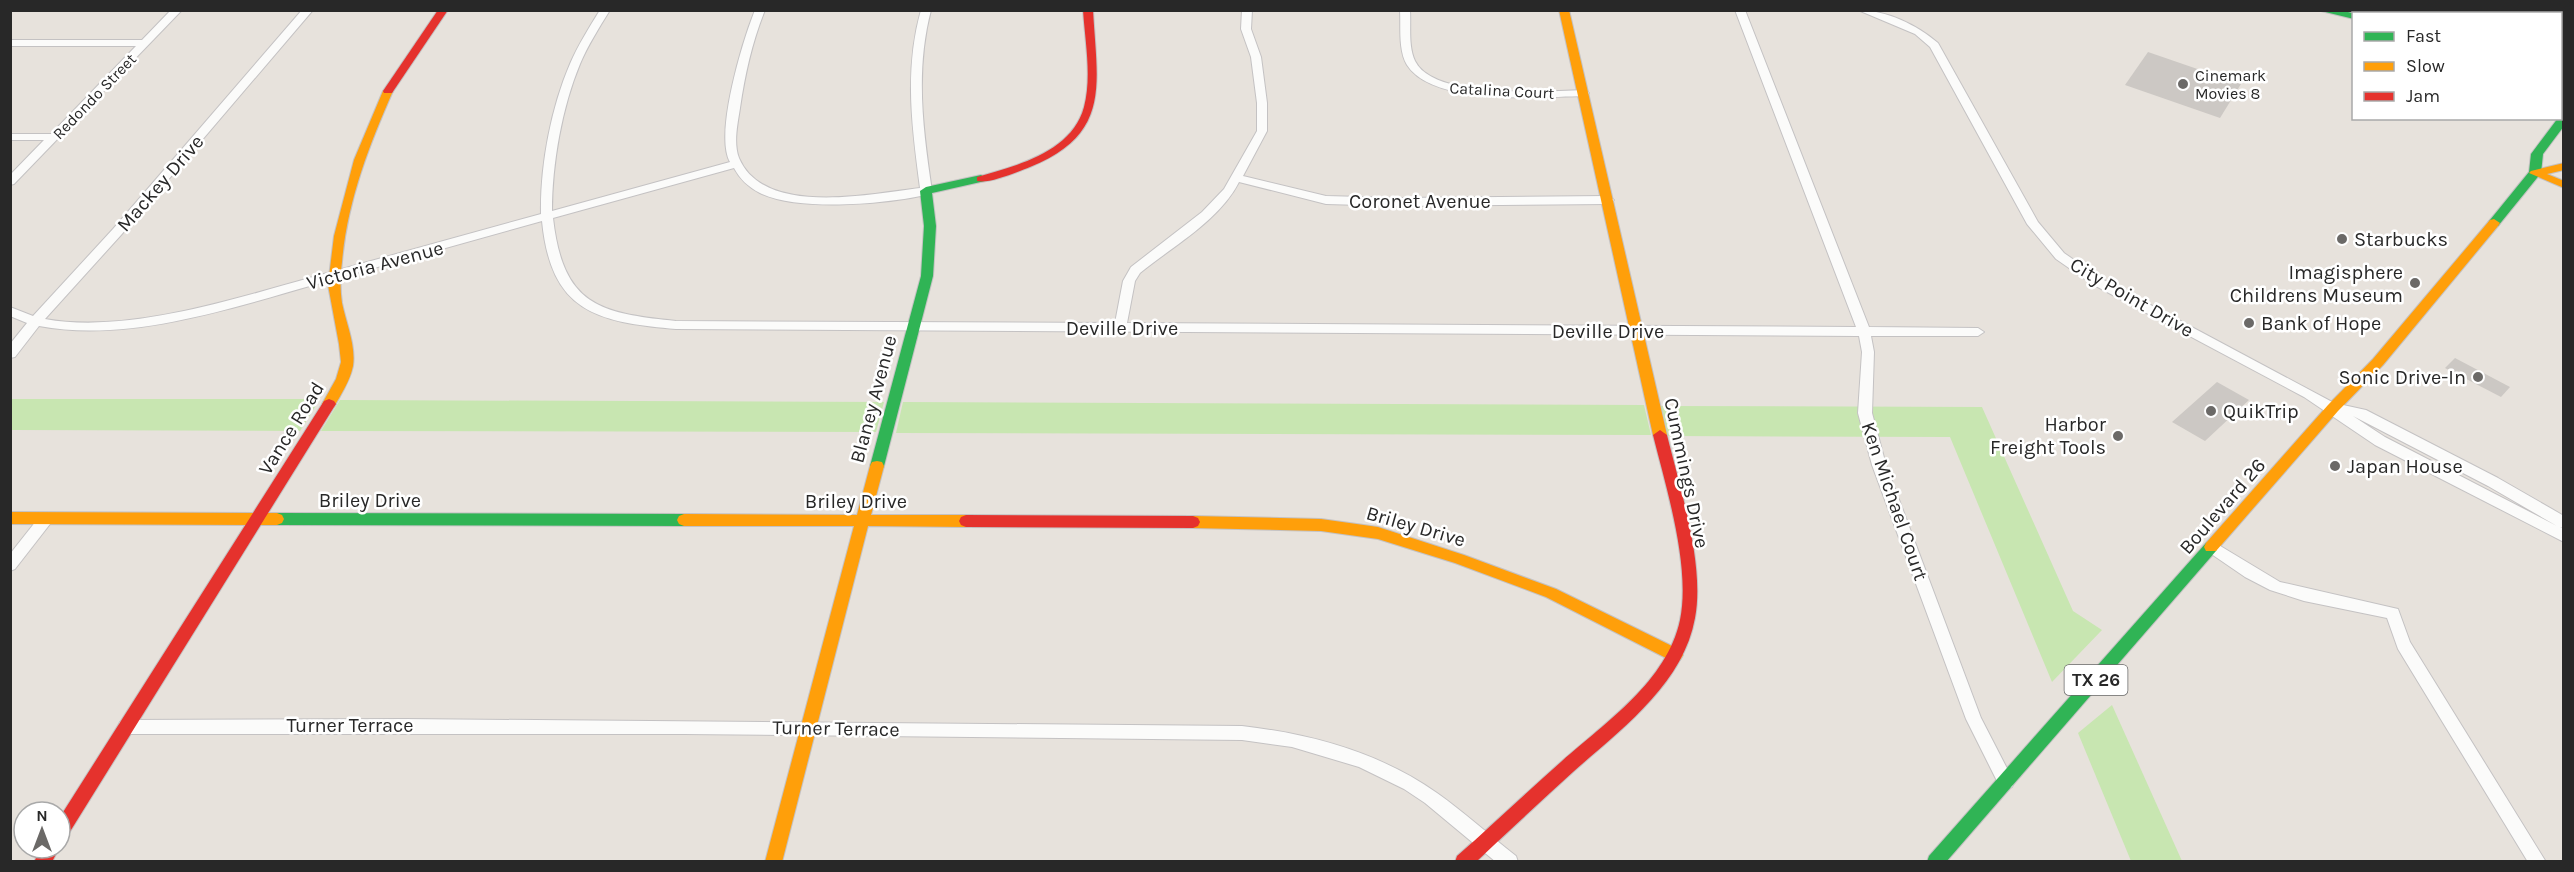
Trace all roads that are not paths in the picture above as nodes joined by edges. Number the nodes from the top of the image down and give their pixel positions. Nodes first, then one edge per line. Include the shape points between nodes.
1 (177, 10) edge
2 (308, 10) edge
3 (443, 10) edge
4 (605, 10) edge
5 (760, 10) edge
6 (926, 10) edge
7 (1088, 10) edge
8 (1246, 10) edge
9 (1405, 10) edge
10 (1564, 10) edge
11 (1740, 10) edge
12 (1863, 10) edge
13 (2322, 10) edge
14 (2352, 16) edge
15 (10, 43) edge
16 (144, 43) junction
17 (1584, 93) junction
18 (2564, 118) edge
19 (10, 137) edge
20 (54, 137) junction
21 (735, 164) junction
22 (2564, 166) edge
23 (2535, 173) junction
24 (1236, 178) junction
25 (10, 182) edge
26 (2564, 185) edge
27 (926, 191) junction
28 (1608, 200) junction
29 (546, 217) junction
30 (335, 276) junction
31 (10, 311) edge
32 (36, 321) junction
33 (913, 326) junction
34 (1120, 327) junction
35 (1637, 331) junction
36 (1864, 331) junction
37 (1978, 332) dead end
38 (10, 354) edge
39 (2333, 408) junction
40 (10, 518) edge
41 (258, 519) junction
42 (45, 520) junction
43 (861, 520) junction
44 (2564, 523) edge
45 (2564, 537) edge
46 (2212, 547) junction
47 (10, 566) edge
48 (1675, 655) junction
49 (126, 727) junction
50 (808, 727) junction
51 (2006, 782) junction
52 (72, 813) edge
53 (1485, 842) junction
54 (773, 861) edge
55 (1463, 861) edge
56 (1510, 861) edge
57 (1935, 861) edge
58 (2538, 861) edge

1 - 16 street, Redondo Street
2 - 32 street, Mackey Drive
3 - 30 main road, Vance Road via 388,91 371,128 353,183
4 - 29 street, Deville Drive via 568,82 549,159
5 - 21 street via 739,71 731,140
6 - 27 street, Blaney Avenue via 914,76
7 - 27 main road via 1092,99 1085,118 1067,143 1010,173
8 - 24 street via 1246,29 1256,57 1262,131
9 - 17 street, Catalina Court via 1409,58 1429,81 1476,92
10 - 17 main road, Cummings Drive
11 - 36 street, Ken Michael Court
12 - 39 street, City Point Drive via 1919,32 1934,45 2033,224 2060,256 2096,281
13 - 14 main road
15 - 16 street
16 - 20 street, Redondo Street
17 - 28 main road, Cummings Drive
18 - 23 main road, Boulevard 26 / TX 26 via 2537,154
19 - 20 street
20 - 25 street, Redondo Street
21 - 27 street via 761,190 798,201
21 - 29 street, Victoria Avenue
22 - 23 main road
23 - 26 main road
23 - 39 main road, Boulevard 26 / TX 26 via 2378,362
24 - 28 street, Coronet Avenue via 1326,200
24 - 34 street via 1229,192 1206,215 1135,270 1129,281
27 - 33 main road, Blaney Avenue via 930,226 927,276
28 - 35 main road, Cummings Drive
29 - 30 street, Victoria Avenue
29 - 33 street, Deville Drive via 552,252 565,280 575,295 602,313 676,325
30 - 32 street, Victoria Avenue via 153,321 93,326
30 - 41 main road, Vance Road via 347,362 344,375
31 - 32 street, Victoria Avenue
32 - 38 street, Mackey Drive
33 - 34 street, Deville Drive
33 - 43 main road, Blaney Avenue
34 - 35 street, Deville Drive
35 - 36 street, Deville Drive
35 - 48 main road, Cummings Drive via 1686,561 1686,631
36 - 37 street, Deville Drive
36 - 51 street, Ken Michael Court via 1868,352 1865,413 1878,465 1974,719
39 - 44 street, City Point Drive via 2361,413
39 - 45 street, City Point Drive via 2380,441
39 - 46 main road, Boulevard 26 / TX 26
40 - 42 main road, Briley Drive
41 - 42 main road, Briley Drive
41 - 43 main road, Briley Drive
41 - 49 main road, Vance Road
42 - 47 street
43 - 48 main road, Briley Drive via 1194,522 1351,528 1378,533 1506,575 1587,610
43 - 50 main road, Blaney Avenue
46 - 51 main road, Boulevard 26 / TX 26
46 - 58 street via 2274,586 2393,613 2403,644
48 - 53 main road, Cummings Drive via 1620,718
49 - 50 street, Turner Terrace
49 - 52 main road, Vance Road
50 - 53 street, Turner Terrace via 1242,733 1282,737 1332,749 1412,786
50 - 54 main road, Blaney Avenue
51 - 57 main road, Boulevard 26 / TX 26
53 - 55 main road, Cummings Drive
53 - 56 street, Turner Terrace

